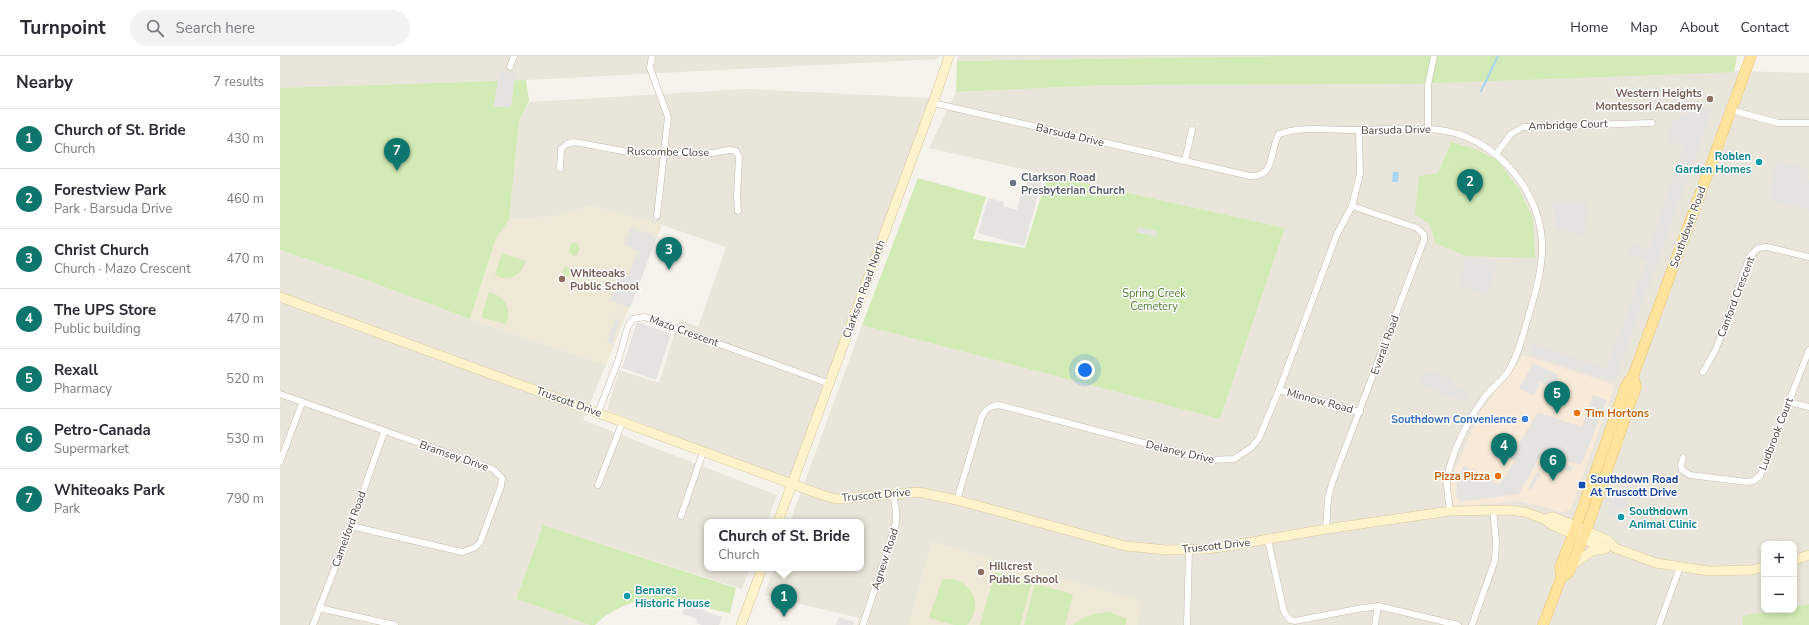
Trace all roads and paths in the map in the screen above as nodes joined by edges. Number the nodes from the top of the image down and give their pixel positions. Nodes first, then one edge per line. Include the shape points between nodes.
1 (514, 56) edge
2 (652, 56) edge
3 (948, 56) edge
4 (1434, 56) edge
5 (1751, 56) edge
6 (510, 67) dead end
7 (933, 103) junction
8 (1731, 110) junction
9 (1652, 123) dead end
10 (1809, 123) edge
11 (1428, 128) junction
12 (1192, 129) dead end
13 (1359, 130) junction
14 (665, 153) junction
15 (1496, 154) junction
16 (1184, 161) junction
17 (560, 168) dead end
18 (1352, 206) junction
19 (738, 211) dead end
20 (657, 216) dead end
21 (1809, 257) edge
22 (280, 297) edge
23 (1809, 350) edge
24 (1703, 372) dead end
25 (1634, 376) junction
26 (830, 384) junction
27 (1279, 390) junction
28 (280, 394) edge
29 (1789, 402) junction
30 (302, 403) junction
31 (1809, 406) edge
32 (1360, 412) junction
33 (598, 413) junction
34 (622, 422) junction
35 (384, 432) junction
36 (703, 452) junction
37 (1683, 458) dead end
38 (280, 462) edge
39 (792, 484) junction
40 (598, 485) dead end
41 (893, 493) junction
42 (957, 500) junction
43 (1493, 510) junction
44 (1450, 511) junction
45 (681, 516) dead end
46 (779, 519) edge
47 (351, 526) junction
48 (1326, 529) junction
49 (1574, 531) junction
50 (1585, 535) junction
51 (1268, 540) junction
52 (1610, 548) junction
53 (1189, 550) junction
54 (1809, 555) edge
55 (1797, 559) edge
56 (1572, 565) junction
57 (1680, 567) junction
58 (1761, 568) edge
59 (761, 571) edge
60 (1561, 578) junction
61 (1378, 606) junction
62 (319, 608) junction
63 (313, 625) edge
64 (395, 625) edge
65 (741, 625) edge
66 (863, 625) edge
67 (1187, 625) edge
68 (1375, 625) edge
69 (1458, 625) edge
70 (1472, 625) edge
71 (1543, 625) edge
72 (1659, 625) edge

1 - 6 street
2 - 14 street via 650,68 668,117
3 - 7 street, Clarkson Road North
4 - 11 street via 1428,85
5 - 8 main road, Southdown Road
7 - 16 street, Barsuda Drive
7 - 26 street, Clarkson Road North
8 - 10 street via 1778,123
8 - 25 main road, Southdown Road
9 - 15 street, Ambridge Court via 1523,127 1511,134
11 - 13 street, Barsuda Drive
11 - 15 street, Barsuda Drive via 1468,137
12 - 16 street
13 - 16 street, Barsuda Drive via 1291,130 1279,134 1268,170 1256,176
13 - 18 street, Delaney Drive via 1360,174
14 - 17 street, Ruscombe Close via 628,152 574,142 561,149
14 - 19 street, Ruscombe Close via 736,151 740,157
14 - 20 street
15 - 44 street, Barsuda Drive via 1514,172 1535,207 1541,227 1542,263 1517,355 1508,372 1476,410 1453,458 1447,484
18 - 27 street, Delaney Drive via 1337,234
18 - 32 street, Everall Road via 1417,228 1424,235
21 - 24 street, Canford Crescent via 1767,247 1758,248 1750,256 1716,349
22 - 33 street, Truscott Drive
23 - 29 street, Ludbrook Court
25 - 49 main road, Southdown Road via 1627,383
25 - 50 main road, Southdown Road via 1636,387
26 - 33 street, Mazo Crescent via 639,317 633,319 628,326
26 - 39 street, Clarkson Road North
27 - 32 street, Minnow Road
27 - 42 street, Delaney Drive via 1259,438 1252,447 1234,459 1219,461 993,405 984,412 981,419
28 - 30 street, Bramsey Drive
29 - 31 street
29 - 37 street, Ludbrook Court via 1763,471 1753,481 1690,475 1682,470
30 - 35 street, Bramsey Drive
30 - 38 street
32 - 48 street, Everall Road via 1332,483
33 - 34 street, Truscott Drive
34 - 36 street, Truscott Drive
34 - 40 street
35 - 47 street, Camelford Road
35 - 47 street, Bramsey Drive via 493,469 502,478 501,486 480,543 469,551 462,552
36 - 39 street, Truscott Drive
36 - 45 street
39 - 41 street, Truscott Drive via 837,499
39 - 46 street, Clarkson Road North
41 - 42 street, Truscott Drive via 918,492
41 - 66 street, Agnew Road via 896,523
42 - 53 street, Truscott Drive via 1125,546
43 - 44 street, Truscott Drive
43 - 49 street, Truscott Drive via 1525,512 1552,526
43 - 70 street via 1495,560
44 - 48 street, Truscott Drive
47 - 62 street, Camelford Road
48 - 51 street, Truscott Drive
49 - 50 street, Truscott Drive
49 - 60 main road, Southdown Road via 1560,567
50 - 52 street, Truscott Drive
50 - 56 main road, Southdown Road
51 - 53 street, Truscott Drive
51 - 61 street via 1284,612 1290,620
52 - 56 street via 1592,551
52 - 57 street, Truscott Drive via 1656,563
53 - 67 street
54 - 55 street
56 - 60 main road, Southdown Road via 1569,572
57 - 58 street, Truscott Drive via 1709,571
57 - 72 street
59 - 65 street
60 - 71 main road, Southdown Road
61 - 68 street
61 - 69 street
62 - 63 street, Camelford Road
62 - 64 street

